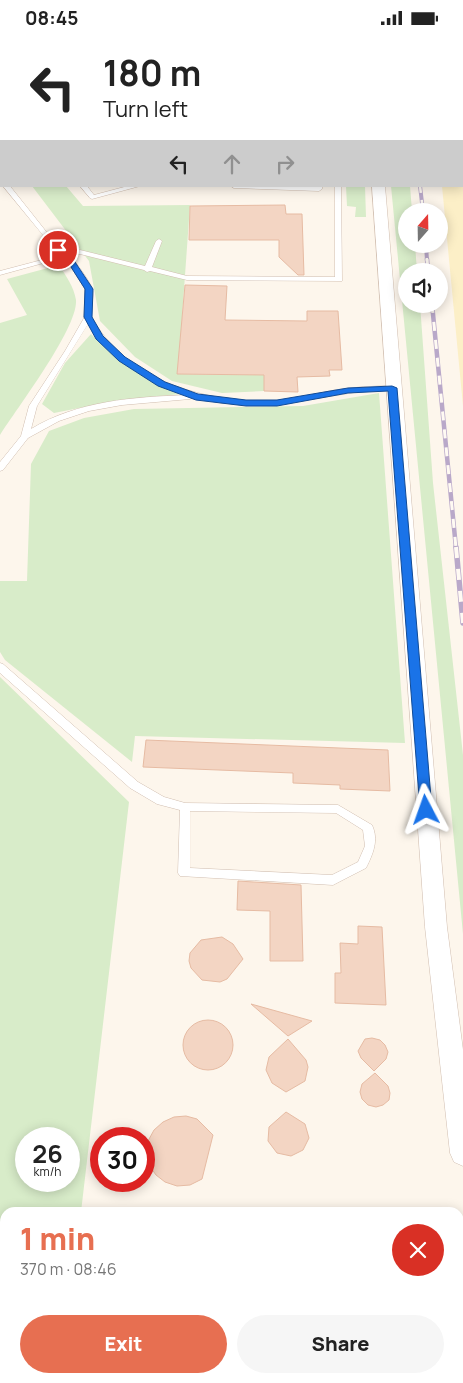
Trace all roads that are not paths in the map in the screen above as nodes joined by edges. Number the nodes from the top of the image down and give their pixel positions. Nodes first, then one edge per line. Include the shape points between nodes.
1 (7, 187) edge
2 (84, 187) edge
3 (133, 187) edge
4 (262, 187) edge
5 (319, 187) edge
6 (338, 187) edge
7 (378, 187) edge
8 (159, 241) dead end
9 (58, 250) junction
10 (67, 255) junction
11 (147, 270) junction
12 (0, 273) edge
13 (88, 317) junction
14 (392, 388) junction
15 (196, 397) junction
16 (25, 436) junction
17 (0, 468) edge
18 (0, 667) edge
19 (185, 807) junction
20 (463, 1153) edge

1 - 9 lane
2 - 3 lane via 92,197
4 - 5 lane
6 - 11 lane via 339,279 187,278
7 - 14 street
8 - 11 lane
9 - 10 lane
9 - 12 lane via 56,258
10 - 11 lane via 80,252
10 - 13 lane via 89,289
13 - 15 lane via 99,337 122,359 162,384
13 - 16 lane via 33,406
14 - 15 lane via 348,390 277,403
14 - 20 street via 436,927
15 - 16 lane via 99,407 54,419
16 - 17 lane
18 - 19 lane via 134,785 161,801
19 - 19 lane via 338,809 368,828 370,846 362,865 333,880 184,873

